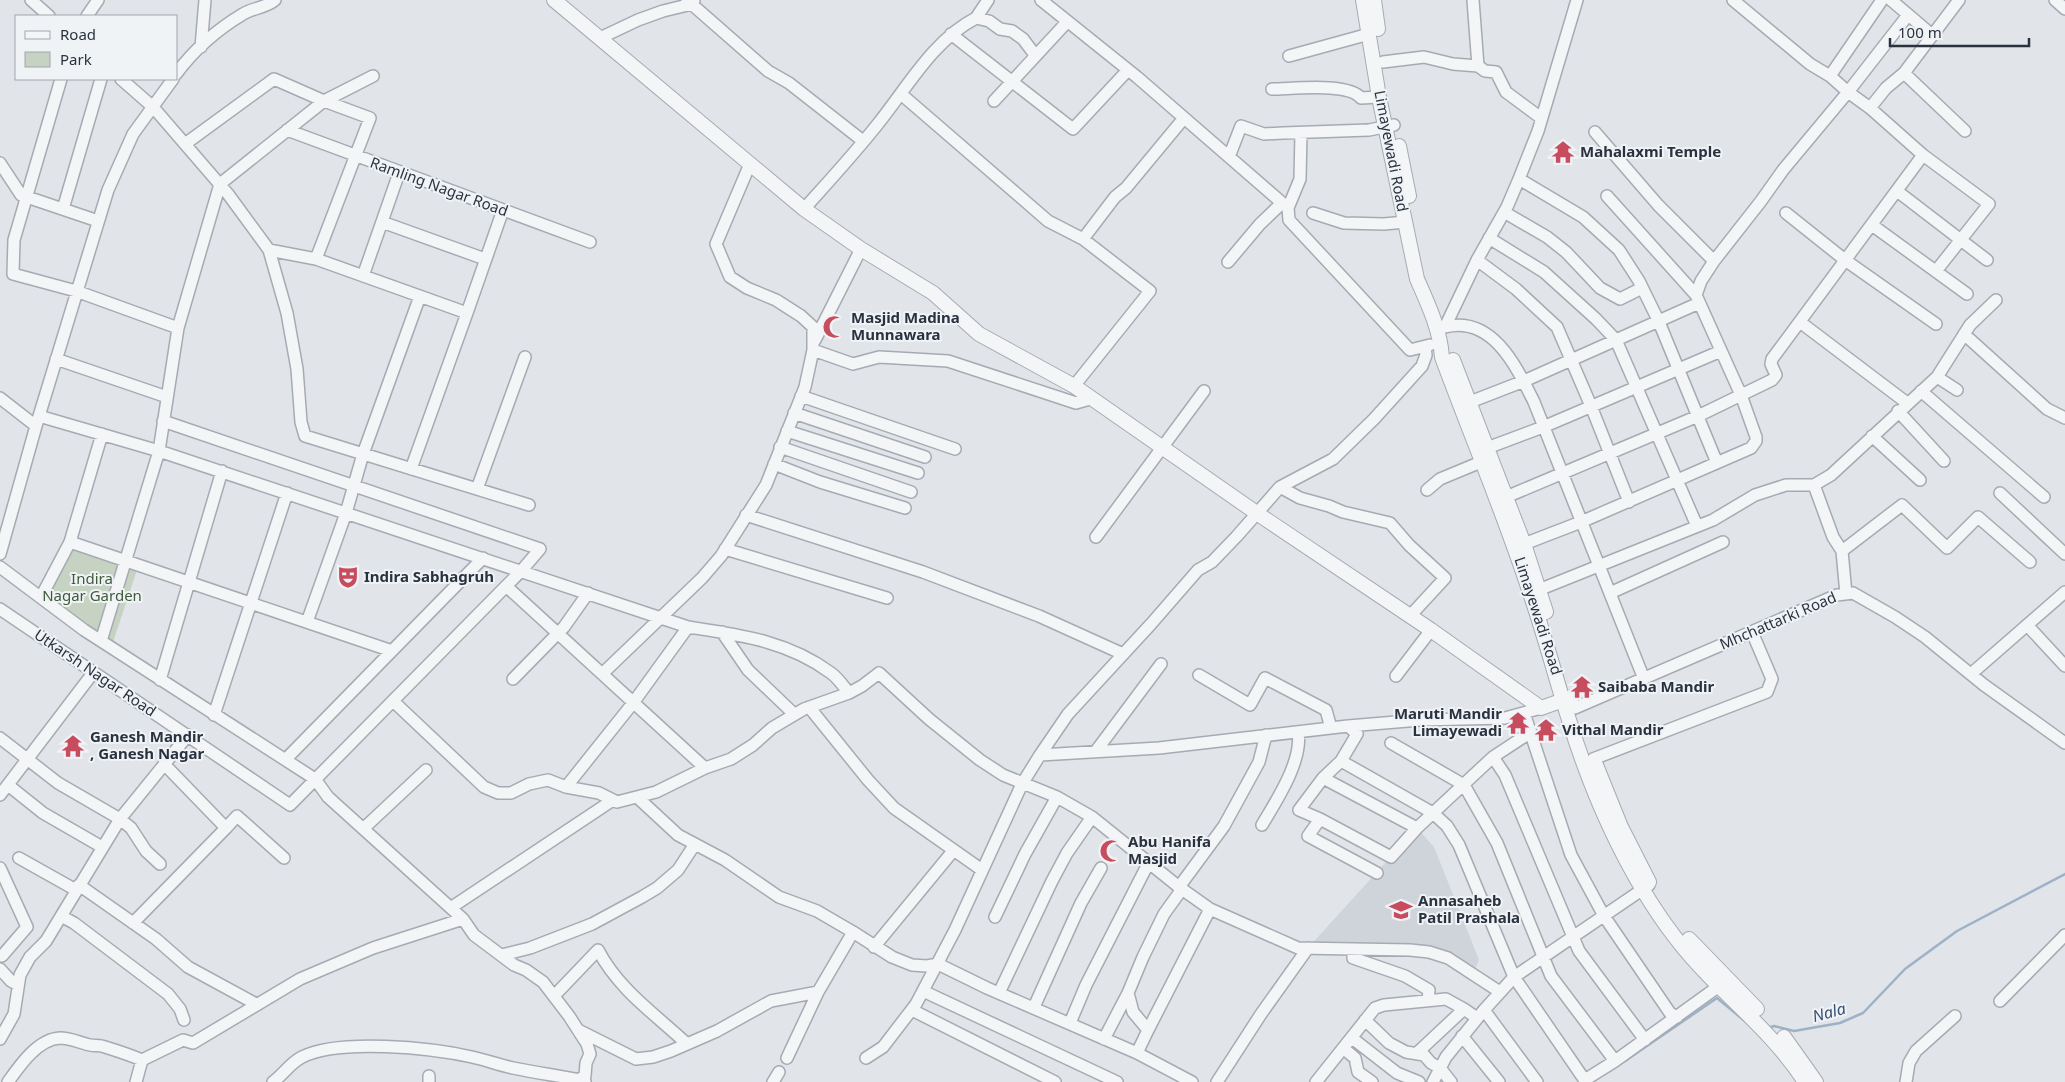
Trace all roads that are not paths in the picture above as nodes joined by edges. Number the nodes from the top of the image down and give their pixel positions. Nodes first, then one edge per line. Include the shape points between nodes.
1 (31, 0) edge
2 (98, 0) edge
3 (205, 0) edge
4 (274, 0) edge
5 (554, 0) edge
6 (988, 0) edge
7 (1041, 0) edge
8 (1363, 0) edge
9 (1374, 0) edge
10 (1473, 0) edge
11 (1577, 0) edge
12 (1733, 0) edge
13 (1882, 0) edge
14 (1891, 0) edge
15 (1959, 0) edge
16 (2055, 0) edge
17 (691, 1) edge
18 (2065, 10) edge
19 (48, 15) edge
20 (88, 15) edge
21 (1908, 15) junction
22 (976, 18) junction
23 (1067, 22) junction
24 (951, 34) junction
25 (1369, 34) junction
26 (1932, 35) junction
27 (600, 38) junction
28 (201, 47) junction
29 (1036, 55) junction
30 (1289, 56) dead end
31 (1383, 62) junction
32 (1478, 66) junction
33 (1128, 70) junction
34 (178, 71) edge
35 (1904, 73) junction
36 (373, 76) dead end
37 (1830, 76) junction
38 (61, 80) edge
39 (101, 80) edge
40 (121, 80) edge
41 (172, 80) edge
42 (1012, 82) junction
43 (1272, 89) dead end
44 (1848, 92) junction
45 (901, 94) junction
46 (1379, 97) junction
47 (324, 101) junction
48 (994, 101) dead end
49 (153, 107) junction
50 (1870, 108) junction
51 (1184, 118) junction
52 (1541, 118) junction
53 (1390, 126) junction
54 (287, 130) junction
55 (1965, 130) dead end
56 (1595, 132) dead end
57 (1301, 133) junction
58 (863, 141) junction
59 (185, 144) junction
60 (1923, 155) junction
61 (355, 156) junction
62 (1228, 157) junction
63 (0, 163) edge
64 (750, 164) junction
65 (399, 173) junction
66 (1519, 179) junction
67 (220, 184) junction
68 (1897, 190) junction
69 (1607, 196) dead end
70 (27, 197) junction
71 (1285, 205) junction
72 (64, 209) junction
73 (804, 209) junction
74 (503, 210) junction
75 (1504, 212) junction
76 (1313, 213) dead end
77 (1786, 213) dead end
78 (98, 221) junction
79 (382, 222) junction
80 (1405, 222) junction
81 (1872, 225) junction
82 (1490, 238) junction
83 (1083, 239) junction
84 (1960, 240) junction
85 (590, 242) dead end
86 (861, 249) junction
87 (269, 250) junction
88 (316, 259) junction
89 (486, 259) junction
90 (1477, 260) junction
91 (1845, 260) junction
92 (1986, 260) dead end
93 (1714, 261) junction
94 (1228, 262) dead end
95 (1936, 271) junction
96 (363, 276) junction
97 (1642, 288) junction
98 (76, 291) junction
99 (1967, 294) dead end
100 (420, 296) junction
101 (1698, 299) junction
102 (1427, 300) junction
103 (1996, 300) dead end
104 (466, 313) junction
105 (1658, 322) junction
106 (1800, 322) junction
107 (1936, 324) dead end
108 (178, 328) junction
109 (1441, 332) junction
110 (1964, 334) junction
111 (1616, 340) junction
112 (813, 347) junction
113 (1425, 347) junction
114 (1721, 351) junction
115 (526, 358) dead end
116 (56, 359) junction
117 (1572, 360) junction
118 (1678, 370) junction
119 (1937, 377) junction
120 (1524, 381) junction
121 (1074, 386) junction
122 (1636, 387) junction
123 (1956, 390) dead end
124 (1204, 391) dead end
125 (1920, 391) junction
126 (1740, 395) junction
127 (801, 396) junction
128 (167, 397) junction
129 (0, 398) edge
130 (1090, 399) junction
131 (1470, 402) junction
132 (1907, 403) junction
133 (1591, 406) junction
134 (794, 412) junction
135 (1898, 412) junction
136 (1698, 416) junction
137 (2065, 418) edge
138 (37, 421) junction
139 (163, 421) junction
140 (1543, 427) junction
141 (787, 431) junction
142 (102, 434) junction
143 (1657, 434) junction
144 (1872, 436) junction
145 (780, 447) junction
146 (1162, 448) junction
147 (1487, 448) junction
148 (955, 449) dead end
149 (159, 451) junction
150 (363, 454) junction
151 (1610, 454) junction
152 (925, 457) dead end
153 (1944, 461) dead end
154 (1481, 462) junction
155 (1717, 463) junction
156 (774, 464) junction
157 (411, 469) junction
158 (222, 471) junction
159 (918, 473) dead end
160 (1562, 475) junction
161 (1677, 480) junction
162 (1920, 480) dead end
163 (354, 486) junction
164 (1814, 486) junction
165 (1280, 488) junction
166 (478, 489) junction
167 (1427, 490) dead end
168 (911, 492) dead end
169 (287, 493) junction
170 (2000, 494) dead end
171 (1506, 497) junction
172 (2044, 497) dead end
173 (1629, 502) junction
174 (529, 505) dead end
175 (905, 508) dead end
176 (346, 512) junction
177 (1258, 514) junction
178 (746, 515) junction
179 (1581, 522) junction
180 (1697, 526) junction
181 (1096, 537) dead end
182 (70, 542) junction
183 (1723, 542) dead end
184 (1524, 544) junction
185 (725, 549) junction
186 (1842, 551) junction
187 (0, 554) edge
188 (2065, 554) edge
189 (483, 558) junction
190 (125, 559) junction
191 (2030, 562) dead end
192 (1599, 566) junction
193 (0, 567) edge
194 (521, 571) junction
195 (189, 581) junction
196 (506, 586) junction
197 (1535, 591) junction
198 (2065, 592) edge
199 (588, 593) junction
200 (1610, 593) junction
201 (1846, 594) junction
202 (41, 597) junction
203 (887, 598) dead end
204 (251, 603) junction
205 (0, 609) edge
206 (1410, 616) junction
207 (661, 618) junction
208 (307, 622) junction
209 (2027, 625) junction
210 (688, 627) junction
211 (1431, 630) junction
212 (722, 632) junction
213 (1752, 632) junction
214 (557, 634) junction
215 (101, 641) junction
216 (392, 651) junction
217 (1123, 654) junction
218 (1161, 664) dead end
219 (2065, 666) edge
220 (93, 673) junction
221 (602, 674) junction
222 (1971, 674) junction
223 (1199, 675) dead end
224 (1396, 676) dead end
225 (513, 679) dead end
226 (1644, 679) junction
227 (160, 680) junction
228 (849, 693) junction
229 (392, 701) junction
230 (1570, 701) junction
231 (633, 702) junction
232 (809, 707) junction
233 (1541, 708) junction
234 (1524, 713) junction
235 (794, 714) junction
236 (214, 715) junction
237 (1348, 726) junction
238 (1331, 728) junction
239 (1298, 732) junction
240 (1530, 732) junction
241 (188, 735) junction
242 (1266, 735) junction
243 (0, 738) edge
244 (1391, 743) dead end
245 (2065, 743) edge
246 (1096, 751) junction
247 (1040, 755) junction
248 (1493, 757) junction
249 (286, 759) junction
250 (1593, 759) junction
251 (27, 760) junction
252 (1341, 761) junction
253 (164, 764) junction
254 (705, 768) junction
255 (426, 770) dead end
256 (1323, 778) junction
257 (315, 779) junction
258 (1022, 784) junction
259 (8, 785) junction
260 (1464, 785) junction
261 (566, 787) junction
262 (0, 795) edge
263 (637, 797) junction
264 (1057, 797) junction
265 (613, 800) junction
266 (1433, 813) junction
267 (1092, 817) junction
268 (1320, 818) junction
269 (120, 819) junction
270 (1262, 825) dead end
271 (226, 828) junction
272 (364, 828) junction
273 (1417, 828) junction
274 (695, 844) junction
275 (102, 848) junction
276 (953, 850) junction
277 (19, 858) dead end
278 (284, 858) dead end
279 (1149, 862) junction
280 (160, 864) dead end
281 (0, 868) edge
282 (1101, 868) dead end
283 (982, 870) junction
284 (1377, 873) dead end
285 (1646, 886) junction
286 (78, 888) junction
287 (1181, 888) junction
288 (452, 907) junction
289 (1210, 909) junction
290 (61, 916) junction
291 (1604, 916) junction
292 (995, 917) dead end
293 (463, 919) junction
294 (133, 923) junction
295 (853, 932) junction
296 (2065, 935) edge
297 (1573, 938) junction
298 (874, 947) junction
299 (1308, 948) junction
300 (1353, 949) junction
301 (502, 955) junction
302 (2, 956) dead end
303 (1545, 957) junction
304 (938, 964) junction
305 (0, 969) edge
306 (1514, 977) junction
307 (18, 985) junction
308 (1719, 986) junction
309 (923, 991) junction
310 (818, 992) junction
311 (1500, 992) junction
312 (999, 993) junction
313 (1128, 993) junction
314 (554, 996) junction
315 (1428, 1000) junction
316 (2000, 1001) dead end
317 (256, 1004) junction
318 (1034, 1007) junction
319 (1464, 1009) junction
320 (912, 1010) junction
321 (1480, 1014) junction
322 (1955, 1016) dead end
323 (1677, 1017) junction
324 (184, 1020) dead end
325 (1365, 1020) junction
326 (1763, 1021) junction
327 (1070, 1023) junction
328 (578, 1030) junction
329 (1148, 1030) junction
330 (2, 1033) edge
331 (1462, 1036) junction
332 (1352, 1038) junction
333 (1104, 1039) junction
334 (1645, 1040) junction
335 (687, 1044) junction
336 (1343, 1048) junction
337 (1137, 1053) junction
338 (1417, 1053) junction
339 (787, 1058) dead end
340 (866, 1058) dead end
341 (142, 1060) junction
342 (1615, 1061) junction
343 (1440, 1068) junction
344 (1804, 1078) edge
345 (582, 1081) edge
346 (8, 1082) edge
347 (136, 1082) edge
348 (274, 1082) edge
349 (1055, 1082) edge
350 (1117, 1082) edge
351 (1192, 1082) edge
352 (1217, 1082) edge
353 (1316, 1082) edge
354 (1372, 1082) edge
355 (1419, 1082) edge
356 (1432, 1082) edge
357 (1451, 1082) edge
358 (1499, 1082) edge
359 (1537, 1082) edge
360 (1586, 1082) edge
361 (1816, 1082) edge
362 (1906, 1082) edge

1 - 19 street
2 - 20 street
3 - 28 street
4 - 28 street via 244,13
5 - 27 street
6 - 22 street
7 - 23 street
8 - 25 street, Limayewadi Road
9 - 31 street, Limayewadi Road
10 - 32 street
11 - 52 street
12 - 37 street via 1810,64
13 - 37 street
14 - 21 street
15 - 26 street
16 - 18 street
17 - 27 street
17 - 58 street via 768,71
21 - 26 street
21 - 44 street
22 - 24 street
22 - 29 street via 1012,31
23 - 29 street
23 - 33 street
24 - 42 street
24 - 45 street
25 - 30 street
25 - 46 street, Limayewadi Road
26 - 35 street
27 - 64 street
28 - 34 street
29 - 42 street
31 - 32 street via 1424,58
31 - 53 street, Limayewadi Road
32 - 52 street via 1485,71 1496,72 1506,92
33 - 42 street via 1073,129
33 - 51 street
35 - 50 street
35 - 55 street
36 - 47 street
37 - 44 street
38 - 70 street
39 - 72 street
40 - 49 street
41 - 49 street
42 - 48 street
43 - 46 street via 1322,86 1357,93 1360,98
44 - 50 street
44 - 93 street
45 - 58 street
45 - 83 street via 1048,221
46 - 53 street, Limayewadi Road
47 - 54 street
47 - 59 street via 274,79
47 - 61 street via 370,118
49 - 59 street
49 - 78 street via 133,134
50 - 60 street
51 - 62 street
51 - 83 street
52 - 66 street
53 - 57 street via 1346,132
53 - 80 street, Limayewadi Road
53 - 102 street, Limayewadi Road via 1423,269
54 - 61 street, Ramling Nagar Road
54 - 67 street
56 - 93 street via 1658,205
57 - 62 street via 1264,134 1241,126
57 - 71 street via 1300,179
58 - 73 street
59 - 67 street
60 - 68 street
60 - 84 street via 1988,204
61 - 65 street, Ramling Nagar Road
61 - 88 street
62 - 71 street
63 - 70 street via 21,195
64 - 73 street
64 - 112 street via 716,244 730,278 776,300 813,327
65 - 74 street, Ramling Nagar Road
65 - 79 street
66 - 75 street
66 - 97 street via 1583,217 1619,250
67 - 87 street
67 - 108 street
68 - 81 street
68 - 84 street
69 - 101 street
70 - 72 street
70 - 98 street via 14,240 13,274
71 - 94 street via 1260,224
71 - 113 street via 1289,220 1410,350
72 - 78 street
73 - 86 street
74 - 85 street, Ramling Nagar Road
74 - 89 street
75 - 82 street
75 - 97 street via 1547,237 1606,292 1620,299
76 - 80 street via 1344,223
77 - 91 street
78 - 98 street
79 - 89 street
79 - 96 street
80 - 102 street, Limayewadi Road via 1417,279
81 - 91 street
81 - 95 street
82 - 90 street
82 - 111 street via 1544,272
83 - 121 street via 1150,291
84 - 92 street
84 - 95 street
86 - 112 street
86 - 121 street via 933,293 979,334
87 - 88 street
87 - 150 street via 287,313 297,369 300,422 305,436
88 - 96 street
89 - 104 street
90 - 109 street
90 - 117 street via 1516,289 1557,327
91 - 106 street
91 - 107 street
93 - 101 street via 1701,281
95 - 99 street
96 - 100 street
97 - 105 street
98 - 108 street
98 - 116 street
100 - 104 street
100 - 150 street
101 - 105 street
101 - 114 street
102 - 109 street, Limayewadi Road
103 - 110 street
104 - 157 street
105 - 111 street
105 - 118 street
106 - 126 street via 1771,362 1776,375 1774,379
106 - 132 street
108 - 128 street
109 - 113 street
109 - 120 street via 1456,324 1469,326 1502,347
109 - 131 street, Limayewadi Road
109 - 154 street, Limayewadi Road via 1442,357
110 - 119 street
110 - 137 street via 2047,408
111 - 117 street
111 - 122 street
112 - 127 street
112 - 130 street via 853,364 878,357 948,361 1076,403
113 - 165 street via 1422,366 1333,459
114 - 118 street
114 - 126 street
115 - 166 street
116 - 128 street
116 - 138 street
117 - 120 street
117 - 133 street
118 - 122 street
118 - 136 street
119 - 123 street
119 - 125 street
120 - 131 street
120 - 140 street
121 - 130 street
122 - 133 street
122 - 143 street
124 - 146 street
125 - 132 street
125 - 172 street
126 - 136 street
126 - 155 street via 1756,441 1751,448
127 - 134 street
127 - 148 street
128 - 139 street
129 - 138 street
130 - 146 street
131 - 147 street, Limayewadi Road
132 - 135 street
133 - 140 street
133 - 151 street
134 - 141 street
134 - 152 street
135 - 144 street
135 - 153 street
136 - 143 street
136 - 155 street
138 - 142 street
138 - 187 street
139 - 149 street
139 - 163 street
140 - 147 street
140 - 160 street
141 - 145 street
141 - 159 street
142 - 149 street
142 - 182 street
143 - 151 street
143 - 161 street
144 - 162 street
144 - 164 street
145 - 156 street
145 - 168 street
146 - 177 street
146 - 181 street
147 - 171 street, Limayewadi Road
149 - 158 street
149 - 190 street
150 - 157 street
150 - 163 street
151 - 160 street
151 - 173 street
154 - 167 street via 1440,479
154 - 197 street, Limayewadi Road
155 - 161 street
156 - 175 street
156 - 178 street via 766,485
157 - 166 street
158 - 169 street
158 - 195 street
160 - 171 street
160 - 179 street
161 - 173 street
161 - 180 street
163 - 176 street
163 - 194 street via 540,550
164 - 180 street via 1786,485 1755,495
164 - 186 street via 1833,537
165 - 177 street
165 - 206 street via 1343,512 1390,523 1444,578
166 - 174 street
169 - 176 street
169 - 204 street
170 - 188 street
171 - 184 street, Limayewadi Road
173 - 179 street
176 - 189 street
176 - 208 street
177 - 206 street
177 - 217 street via 1212,562 1198,570
178 - 185 street
178 - 217 street via 923,572 1039,616
179 - 184 street
179 - 192 street
180 - 192 street
182 - 190 street
182 - 202 street
183 - 200 street
184 - 197 street, Limayewadi Road
185 - 203 street
185 - 207 street via 702,578
186 - 191 street via 1902,505 1947,548 1978,517
186 - 201 street
189 - 194 street
189 - 216 street
190 - 195 street
190 - 215 street
192 - 197 street
192 - 200 street
193 - 202 street
194 - 196 street
194 - 199 street
195 - 204 street
195 - 227 street
196 - 214 street
196 - 229 street
197 - 230 street, Limayewadi Road
198 - 209 street
199 - 207 street
199 - 214 street
200 - 226 street
201 - 213 street, Mhchattarki Road
201 - 222 street, Mhchattarki Road via 1853,593 1895,616
202 - 215 street
204 - 208 street
204 - 236 street
205 - 220 street, Utkarsh Nagar Road
206 - 211 street
207 - 210 street
207 - 221 street
208 - 216 street
209 - 219 street
209 - 222 street
210 - 212 street
210 - 231 street
211 - 224 street
211 - 233 street
212 - 228 street via 793,649 832,674
212 - 235 street via 748,670
213 - 226 street, Mhchattarki Road
213 - 250 street via 1772,679 1767,692
214 - 221 street
214 - 225 street
215 - 227 street
216 - 249 street
217 - 247 street via 1068,714
218 - 246 street
220 - 241 street, Utkarsh Nagar Road
220 - 251 street
221 - 231 street
222 - 245 street, Mhchattarki Road
223 - 238 street via 1250,705 1265,678 1326,710
226 - 230 street, Mhchattarki Road
227 - 236 street
228 - 232 street
228 - 258 street via 879,672 929,719 980,760
229 - 257 street
229 - 261 street via 484,787 498,794 548,780
230 - 233 street
230 - 250 street, Limayewadi Road
230 - 285 street, Limayewadi Road via 1573,734 1607,821
231 - 254 street
231 - 261 street
232 - 235 street
232 - 276 street via 894,808
233 - 234 street
234 - 237 street via 1505,718
234 - 240 street
235 - 254 street via 731,759
236 - 249 street
237 - 238 street
237 - 252 street via 1357,734
238 - 239 street
239 - 242 street
239 - 270 street via 1300,742 1288,779
240 - 248 street
240 - 291 street via 1571,855
241 - 253 street
241 - 257 street, Utkarsh Nagar Road via 290,805
242 - 246 street via 1158,748
242 - 287 street via 1259,762 1224,826
243 - 251 street
244 - 260 street
246 - 247 street
247 - 258 street
248 - 260 street
248 - 297 street via 1505,775
249 - 257 street
250 - 285 street, Limayewadi Road
251 - 259 street
251 - 269 street via 58,783
252 - 256 street
252 - 266 street
253 - 269 street
253 - 271 street
254 - 263 street via 656,792
255 - 272 street
256 - 268 street via 1299,810
256 - 273 street
257 - 272 street via 328,797
258 - 264 street
258 - 283 street
259 - 262 street
259 - 275 street via 43,813
260 - 266 street
260 - 303 street via 1497,843
261 - 265 street via 599,793
263 - 265 street
263 - 274 street via 678,835
264 - 267 street
264 - 292 street
265 - 288 street
266 - 273 street
266 - 306 street via 1447,826 1459,845
267 - 279 street
267 - 312 street via 1056,874
268 - 273 street via 1391,857
268 - 284 street via 1308,836
269 - 275 street
269 - 280 street
271 - 278 street via 237,816
271 - 294 street
272 - 288 street
274 - 295 street via 779,897 817,912
274 - 301 street via 678,870 642,897 592,924 530,948
275 - 286 street
276 - 283 street
276 - 298 street
277 - 286 street
279 - 287 street
279 - 327 street
281 - 302 street via 26,927
282 - 318 street via 1081,903
283 - 304 street
285 - 291 street
285 - 308 street via 1672,932
285 - 326 street via 1692,943
286 - 290 street
286 - 294 street
287 - 289 street
287 - 313 street via 1164,914
288 - 293 street
289 - 299 street via 1298,948
289 - 329 street
290 - 307 street via 46,940 30,957
290 - 324 street via 168,994
291 - 297 street
291 - 323 street via 1670,1013
293 - 301 street via 474,935
293 - 317 street via 373,948 300,979
294 - 317 street via 188,967
295 - 298 street
295 - 310 street
296 - 316 street
297 - 303 street
297 - 334 street via 1579,952
298 - 304 street via 912,965
299 - 300 street
299 - 352 street
300 - 311 street via 1410,950 1448,958
300 - 315 street via 1353,958 1405,976 1429,990
301 - 314 street via 543,982
303 - 306 street
303 - 342 street via 1551,976
304 - 309 street
304 - 312 street
305 - 307 street
306 - 311 street
306 - 360 street
307 - 330 street via 14,1014
308 - 323 street
308 - 326 street
309 - 320 street
309 - 350 street
310 - 335 street via 771,1001
310 - 339 street
311 - 321 street
312 - 318 street
313 - 329 street via 1133,1012
313 - 333 street
314 - 328 street
314 - 335 street via 598,950 631,995
315 - 319 street via 1446,1000
315 - 325 street via 1384,1004 1375,1008
317 - 341 street via 193,1043 184,1040
318 - 327 street
319 - 321 street
319 - 338 street
320 - 340 street via 883,1047
320 - 349 street
321 - 331 street
321 - 359 street
322 - 362 street via 1916,1051 1909,1063
323 - 334 street
325 - 332 street
325 - 338 street via 1388,1043 1406,1052
326 - 344 street
327 - 333 street
328 - 335 street via 636,1059 653,1057
328 - 345 street via 590,1054
329 - 337 street
331 - 343 street
331 - 358 street
332 - 336 street
332 - 355 street via 1397,1073
333 - 337 street
334 - 342 street
336 - 353 street
336 - 354 street via 1355,1058 1358,1072
337 - 351 street
338 - 343 street
341 - 346 street via 103,1046 58,1038 35,1050
341 - 347 street
342 - 360 street
343 - 356 street
343 - 357 street
344 - 361 street
345 - 348 street via 458,1054 350,1046 302,1057

